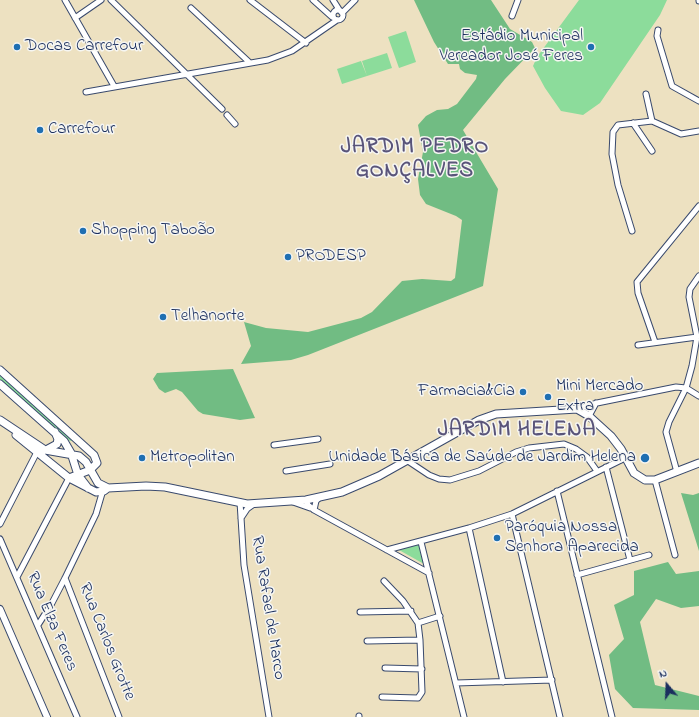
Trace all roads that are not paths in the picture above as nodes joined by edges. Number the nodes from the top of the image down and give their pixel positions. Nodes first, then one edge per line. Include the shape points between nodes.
1 (65, 0) edge
2 (101, 0) edge
3 (111, 0) edge
4 (250, 0) edge
5 (313, 0) edge
6 (333, 0) edge
7 (355, 0) edge
8 (518, 0) edge
9 (191, 8) dead end
10 (341, 12) junction
11 (332, 16) junction
12 (512, 16) dead end
13 (75, 18) junction
14 (337, 20) junction
15 (658, 30) dead end
16 (306, 43) junction
17 (249, 62) junction
18 (186, 74) junction
19 (114, 86) junction
20 (86, 92) dead end
21 (646, 94) dead end
22 (699, 101) edge
23 (222, 109) dead end
24 (227, 115) dead end
25 (652, 121) junction
26 (633, 123) junction
27 (235, 124) dead end
28 (699, 131) edge
29 (652, 151) dead end
30 (699, 206) edge
31 (632, 231) dead end
32 (699, 276) edge
33 (697, 336) junction
34 (655, 342) junction
35 (638, 345) dead end
36 (697, 348) edge
37 (0, 370) edge
38 (0, 384) edge
39 (686, 388) junction
40 (699, 396) edge
41 (597, 402) junction
42 (577, 409) junction
43 (589, 416) junction
44 (0, 420) edge
45 (8, 426) junction
46 (54, 432) junction
47 (318, 438) dead end
48 (274, 445) dead end
49 (45, 450) junction
50 (37, 452) junction
51 (71, 453) junction
52 (625, 458) junction
53 (408, 461) junction
54 (330, 464) dead end
55 (699, 464) edge
56 (606, 467) junction
57 (90, 470) junction
58 (286, 471) dead end
59 (598, 471) junction
60 (678, 472) junction
61 (78, 475) junction
62 (69, 478) junction
63 (655, 480) junction
64 (88, 488) junction
65 (105, 489) junction
66 (557, 491) junction
67 (319, 498) junction
68 (306, 500) junction
69 (290, 501) junction
70 (240, 502) junction
71 (254, 504) junction
72 (312, 509) junction
73 (512, 514) junction
74 (240, 519) junction
75 (0, 524) edge
76 (468, 528) junction
77 (0, 539) edge
78 (422, 542) junction
79 (387, 550) junction
80 (649, 555) dead end
81 (675, 555) dead end
82 (630, 560) junction
83 (429, 574) junction
84 (577, 575) junction
85 (17, 577) junction
86 (65, 578) junction
87 (384, 581) dead end
88 (0, 609) edge
89 (411, 611) junction
90 (360, 612) dead end
91 (440, 616) junction
92 (418, 623) junction
93 (38, 625) junction
94 (420, 640) junction
95 (367, 641) dead end
96 (385, 668) dead end
97 (422, 669) junction
98 (552, 680) junction
99 (456, 682) junction
100 (503, 682) junction
101 (382, 697) dead end
102 (47, 717) edge
103 (77, 717) edge
104 (119, 717) edge
105 (269, 717) edge
106 (464, 717) edge
107 (560, 717) edge
108 (612, 717) edge

1 - 13 street
2 - 13 street
3 - 18 street
4 - 16 street
5 - 11 street
6 - 10 street
7 - 10 street
8 - 12 street
9 - 17 street
10 - 11 street via 335,12
10 - 14 street via 342,18
11 - 14 street
13 - 19 street
14 - 16 street
15 - 22 street via 657,36 672,86
16 - 17 street via 279,56
17 - 18 street
18 - 19 street
18 - 23 street
19 - 20 street
21 - 25 street
24 - 27 street
25 - 26 street
25 - 28 street via 681,134
26 - 29 street
26 - 31 street via 618,125 613,132 612,154
30 - 34 street via 637,282 638,293
32 - 33 street via 690,289 689,297
33 - 34 street
33 - 36 street
34 - 35 street
36 - 39 street
37 - 57 main road via 91,452 97,463
38 - 46 main road
39 - 40 street
39 - 41 street via 668,388
39 - 60 street via 666,432
41 - 42 street
41 - 43 street
42 - 43 main road
42 - 53 main road via 496,414 479,420
43 - 52 main road via 611,436
44 - 45 main road
45 - 49 main road
45 - 50 main road
46 - 49 main road via 58,439 57,444
46 - 51 main road via 64,441
47 - 48 street
49 - 50 main road via 40,449
49 - 51 main road
50 - 62 main road
50 - 75 street
51 - 57 main road via 83,459
51 - 61 main road
52 - 56 street
52 - 63 main road via 638,476 645,480
53 - 59 street via 429,475 444,480 479,471 529,448 564,444 576,448
53 - 67 main road via 357,486
54 - 58 street
55 - 60 main road
56 - 59 street
56 - 82 street
57 - 61 main road
57 - 65 main road
59 - 66 street
60 - 63 main road
61 - 62 main road
61 - 64 main road
62 - 64 main road
62 - 85 street
63 - 81 street
64 - 65 main road via 96,492
65 - 70 main road via 165,487
65 - 86 street via 96,514
66 - 73 street
66 - 84 street
67 - 68 main road
67 - 72 street
68 - 69 main road
68 - 72 street
69 - 71 main road
69 - 72 street
70 - 71 main road
70 - 74 street, Rua Rafael de Marco
71 - 74 street
72 - 79 street
73 - 76 street
73 - 98 street
74 - 105 street, Rua Rafael de Marco via 244,565
76 - 78 street
76 - 100 street
77 - 85 street, Rua Elza Feres
78 - 79 street
78 - 83 street
79 - 83 street
80 - 82 street
82 - 84 street
83 - 91 street
84 - 108 street
85 - 93 street, Rua Elza Feres
86 - 93 street
86 - 104 street, Rua Carlos Grotte
87 - 89 street
88 - 102 street
89 - 90 street
89 - 92 street
91 - 92 street
91 - 99 street
92 - 94 street
93 - 103 street, Rua Elza Feres
94 - 95 street
94 - 97 street
96 - 97 street
97 - 101 street via 422,692 418,698
98 - 100 street
98 - 107 street
99 - 100 street
99 - 106 street

